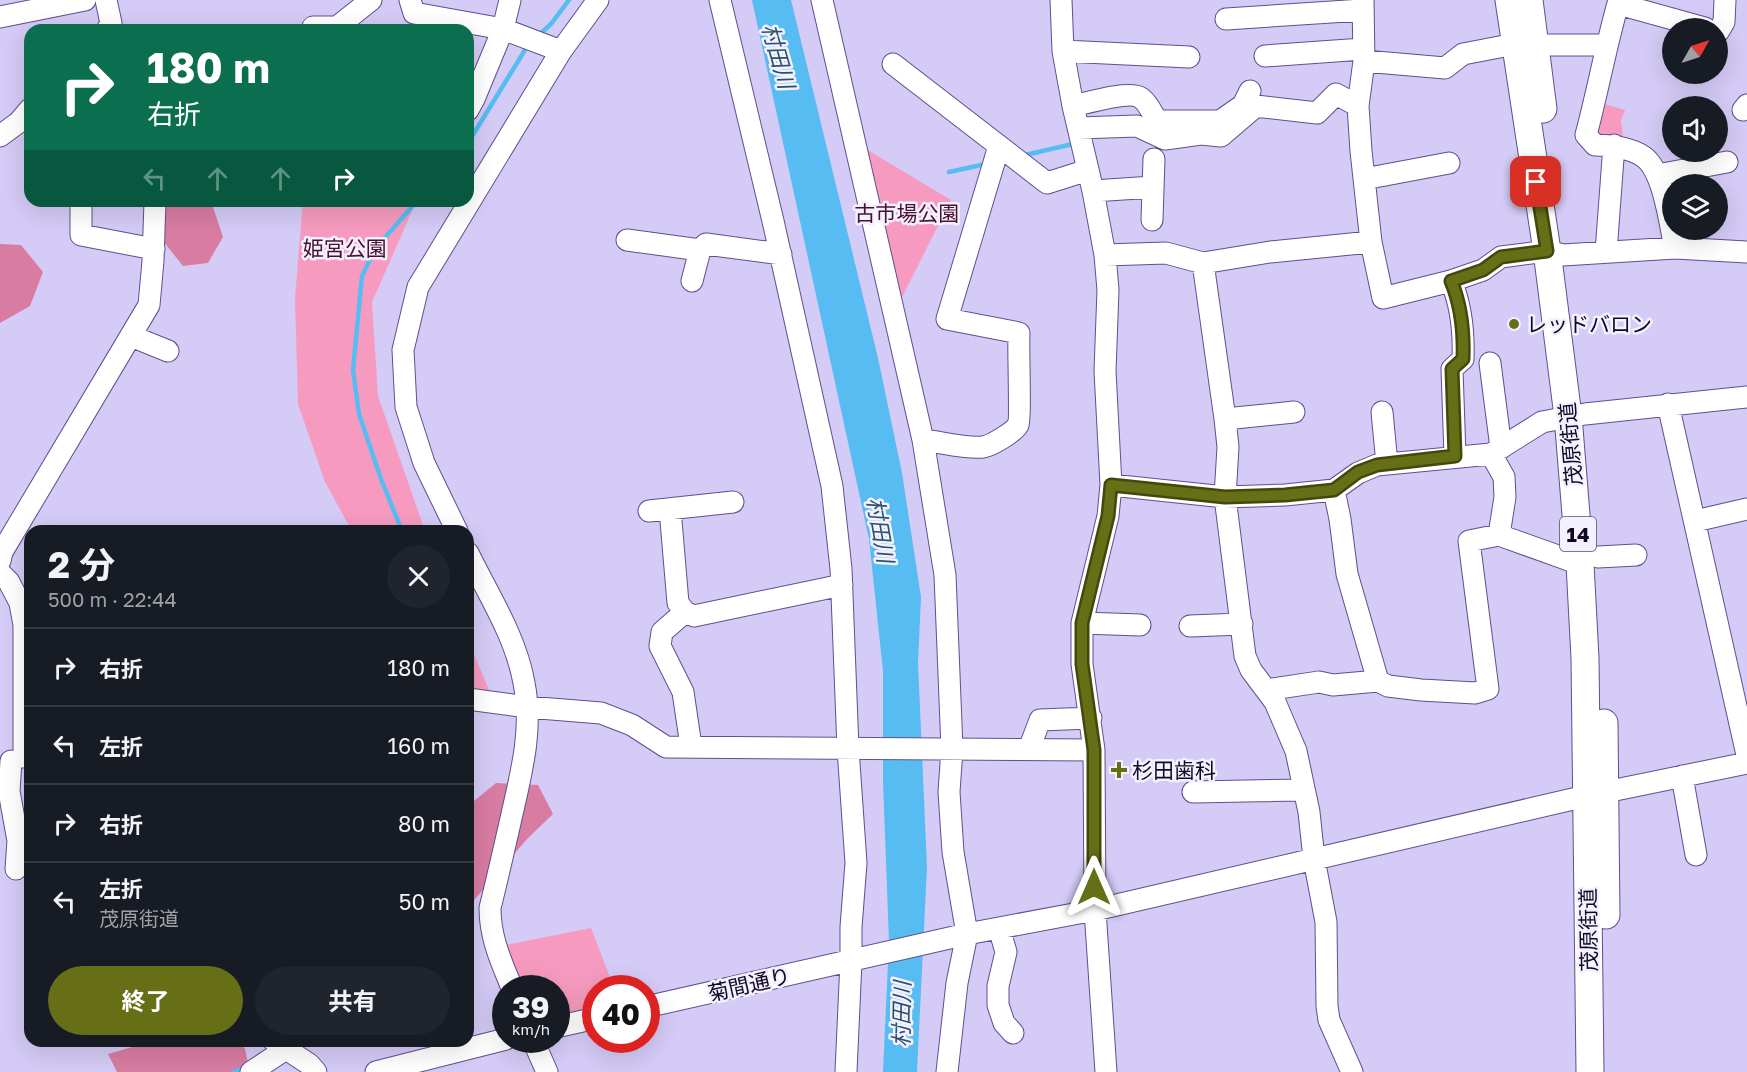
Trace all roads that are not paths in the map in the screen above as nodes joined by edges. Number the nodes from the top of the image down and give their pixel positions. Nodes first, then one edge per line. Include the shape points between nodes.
1 (85, 0) edge
2 (106, 0) edge
3 (371, 0) edge
4 (410, 0) edge
5 (510, 0) edge
6 (598, 0) edge
7 (720, 0) edge
8 (822, 0) edge
9 (1061, 0) edge
10 (1509, 0) edge
11 (1528, 0) edge
12 (1725, 0) edge
13 (1618, 2) edge
14 (1363, 5) edge
15 (0, 17) edge
16 (1672, 18) edge
17 (1724, 18) edge
18 (1226, 19) dead end
19 (110, 24) edge
20 (341, 24) edge
21 (503, 29) junction
22 (1525, 44) junction
23 (1606, 45) junction
24 (561, 51) junction
25 (1063, 51) junction
26 (1364, 55) junction
27 (1265, 56) dead end
28 (1189, 57) dead end
29 (893, 64) dead end
30 (1250, 91) dead end
31 (474, 99) edge
32 (1073, 106) junction
33 (1358, 106) junction
34 (24, 116) edge
35 (1078, 128) junction
36 (0, 136) edge
37 (1614, 145) junction
38 (999, 146) junction
39 (1154, 159) dead end
40 (1727, 162) dead end
41 (1449, 163) dead end
42 (1088, 170) junction
43 (1657, 175) junction
44 (1364, 179) junction
45 (1153, 187) junction
46 (1093, 191) junction
47 (474, 195) edge
48 (81, 207) edge
49 (155, 207) edge
50 (466, 207) edge
51 (1152, 220) dead end
52 (627, 240) dead end
53 (1371, 242) junction
54 (1675, 248) junction
55 (154, 249) junction
56 (700, 250) junction
57 (1606, 252) junction
58 (1747, 252) edge
59 (1555, 253) junction
60 (781, 254) junction
61 (1105, 255) junction
62 (1203, 263) junction
63 (692, 281) dead end
64 (1451, 281) junction
65 (131, 336) junction
66 (168, 351) dead end
67 (1490, 363) dead end
68 (1747, 397) edge
69 (1668, 404) junction
70 (1294, 412) dead end
71 (1382, 412) dead end
72 (1577, 415) junction
73 (1225, 419) junction
74 (923, 440) junction
75 (1496, 451) junction
76 (1455, 456) junction
77 (1387, 464) junction
78 (1111, 485) junction
79 (1334, 490) junction
80 (1225, 497) junction
81 (732, 502) dead end
82 (1747, 509) edge
83 (1695, 521) junction
84 (454, 525) edge
85 (1499, 535) junction
86 (1636, 555) dead end
87 (0, 561) edge
88 (1589, 561) junction
89 (474, 565) edge
90 (0, 573) edge
91 (842, 585) junction
92 (684, 612) junction
93 (1082, 623) junction
94 (1242, 624) junction
95 (1140, 625) dead end
96 (1190, 626) dead end
97 (1378, 681) junction
98 (1266, 690) junction
99 (474, 700) edge
100 (527, 707) junction
101 (1091, 718) junction
102 (691, 746) junction
103 (848, 749) junction
104 (952, 749) junction
105 (1029, 749) junction
106 (1094, 750) junction
107 (1747, 755) edge
108 (16, 759) edge
109 (1747, 763) edge
110 (1682, 776) junction
111 (1304, 790) junction
112 (1193, 792) dead end
113 (1595, 794) junction
114 (1696, 855) dead end
115 (1314, 859) junction
116 (15, 870) edge
117 (1095, 910) junction
118 (999, 928) junction
119 (967, 934) junction
120 (851, 961) junction
121 (507, 975) edge
122 (660, 1004) edge
123 (1013, 1033) dead end
124 (492, 1043) edge
125 (278, 1047) edge
126 (283, 1047) edge
127 (539, 1053) edge
128 (251, 1072) edge
129 (316, 1072) edge
130 (376, 1072) edge
131 (547, 1072) edge
132 (846, 1072) edge
133 (947, 1072) edge
134 (1106, 1072) edge
135 (1352, 1072) edge
136 (1590, 1072) edge
137 (1608, 1072) edge

1 - 15 street
2 - 19 street
3 - 20 street
4 - 21 street via 414,13
5 - 21 street
6 - 24 street
7 - 60 street
8 - 74 street
9 - 25 street
10 - 22 main road, 茂原街道 / 14
11 - 22 main road, 茂原街道 / 14
12 - 17 street
13 - 16 street
13 - 23 street
14 - 18 street
14 - 26 street
21 - 24 street
21 - 31 street
22 - 23 street
22 - 26 street via 1464,54 1444,68
22 - 59 main road, 茂原街道 / 14
23 - 37 street via 1586,135 1595,144
24 - 47 street
25 - 28 street
25 - 32 street
26 - 27 street
26 - 33 street
29 - 38 street
30 - 32 street via 1243,105 1220,121 1157,122 1139,96
32 - 35 street
33 - 35 street via 1336,94 1317,113 1256,106 1221,136 1201,134 1165,139 1137,126
33 - 44 street
34 - 36 street
35 - 42 street
37 - 43 street via 1644,157
37 - 57 street
38 - 42 street via 1047,183
38 - 74 street via 946,319 1018,333 1020,417 1017,426 993,444 982,447
39 - 45 street
40 - 43 street
41 - 44 street
42 - 46 street
43 - 54 street
44 - 53 street
45 - 46 street
45 - 51 street
46 - 61 street
48 - 55 street via 81,235
49 - 55 street
50 - 84 street via 418,287 403,350 406,407 413,433
52 - 56 street
53 - 62 street
53 - 64 street via 1383,298
54 - 57 street
54 - 58 street
55 - 65 street via 149,305
56 - 60 street via 706,244
56 - 63 street
57 - 59 street
59 - 64 street via 1501,257 1483,270
59 - 72 main road, 茂原街道 / 14
60 - 91 street via 832,486
61 - 62 street via 1166,253
61 - 78 street via 1105,371
62 - 73 street
64 - 76 street via 1464,328 1463,359 1452,369
65 - 66 street
65 - 87 street
67 - 75 street
68 - 69 street
69 - 72 street
69 - 83 street
70 - 73 street
71 - 77 street
72 - 75 street via 1542,422
72 - 88 main road, 茂原街道 / 14
73 - 80 street
74 - 104 street via 945,575
75 - 76 street
75 - 85 street via 1505,497
76 - 77 street
77 - 79 street via 1358,472
78 - 80 street
78 - 93 street via 1108,516
79 - 80 street
79 - 97 street via 1347,574
80 - 94 street
81 - 92 street via 659,510 678,603
82 - 83 street
83 - 107 street
85 - 88 street
85 - 97 street via 1469,541 1488,689 1475,693 1421,690
86 - 88 street
88 - 113 main road, 茂原街道 / 14
89 - 100 street via 513,645
90 - 108 street via 20,603 24,625
91 - 92 street via 694,616
91 - 103 street
92 - 102 street via 662,632 660,646 683,692
93 - 95 street
93 - 101 street via 1082,664
94 - 96 street
94 - 98 street via 1245,656
97 - 98 street via 1333,685 1319,682
98 - 111 street via 1296,751
99 - 100 street
100 - 102 street via 600,712 632,725 666,747
100 - 121 street via 524,761 490,908 490,927
101 - 105 street via 1040,720
101 - 106 street
102 - 103 street
103 - 104 street
103 - 120 street via 856,863
104 - 105 street
104 - 119 street via 949,792 953,852
105 - 106 street
106 - 117 street
108 - 116 street via 9,791 18,841
109 - 110 street, 菊間通り
110 - 113 street, 菊間通り
110 - 114 street
111 - 112 street
111 - 115 street
113 - 115 street, 菊間通り
113 - 136 main road, 茂原街道 / 14
113 - 137 main road, 茂原街道 / 14
115 - 117 street, 菊間通り
115 - 135 street via 1326,922 1329,1020
117 - 118 street, 菊間通り
117 - 134 street
118 - 119 street, 菊間通り
118 - 123 street via 1006,952 998,1005 1004,1023
119 - 120 street, 菊間通り
119 - 133 street
120 - 122 street, 菊間通り
120 - 132 street
124 - 130 street
125 - 128 street
126 - 129 street
127 - 131 street

